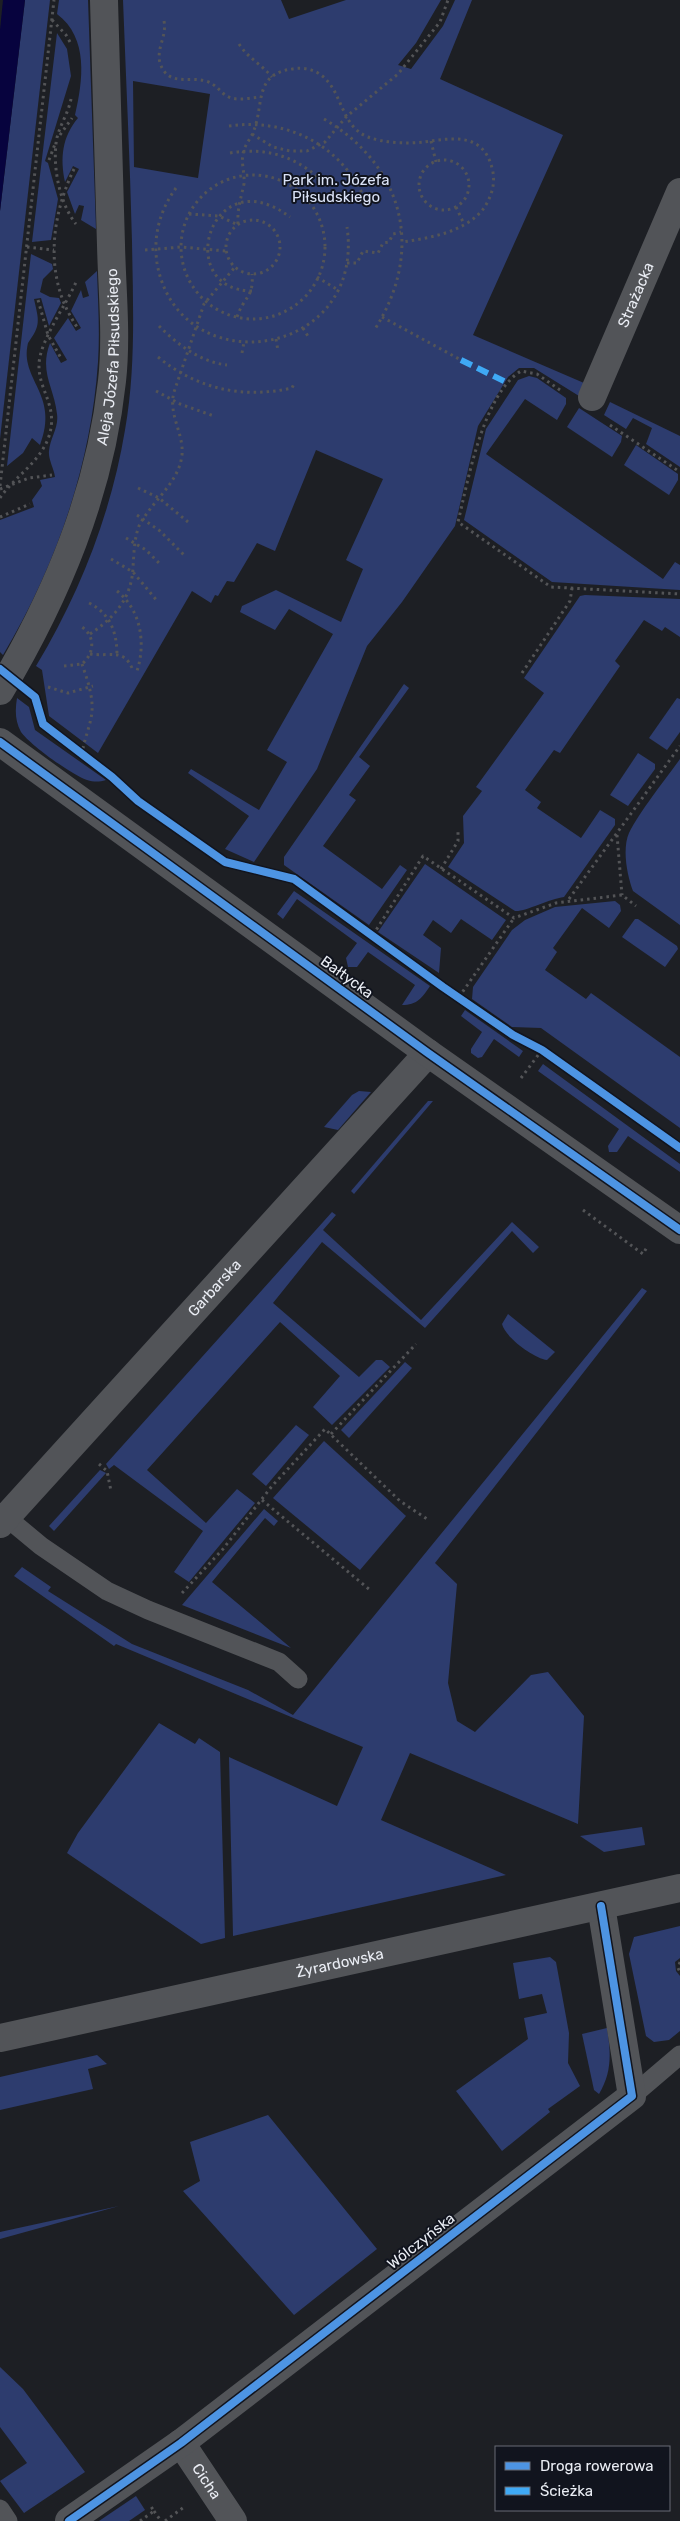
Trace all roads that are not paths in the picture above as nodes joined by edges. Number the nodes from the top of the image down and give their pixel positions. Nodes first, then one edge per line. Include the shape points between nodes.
1 (104, 0) edge
2 (680, 192) edge
3 (597, 408) road end
4 (0, 691) edge
5 (0, 742) edge
6 (428, 1053) junction
7 (680, 1230) edge
8 (3, 1520) edge
9 (298, 1679) dead end
10 (680, 1888) edge
11 (601, 1906) junction
12 (0, 2038) edge
13 (680, 2055) edge
14 (632, 2096) junction
15 (180, 2443) junction
16 (0, 2509) edge
17 (8, 2521) edge
18 (69, 2521) edge
19 (233, 2521) edge

1 - 4 street, Aleja Józefa Piłsudskiego via 112,381 98,459 79,530 48,602
2 - 3 street, Strażacka
5 - 6 street, Bałtycka
6 - 7 street, Bałtycka
6 - 8 street, Garbarska
8 - 9 lane via 79,1574 125,1601 279,1662
10 - 11 street, Żyrardowska
11 - 12 street, Żyrardowska
11 - 14 street
13 - 14 lane
14 - 15 street, Wólczyńska
15 - 18 street, Wólczyńska
15 - 19 street, Cicha
16 - 17 lane

